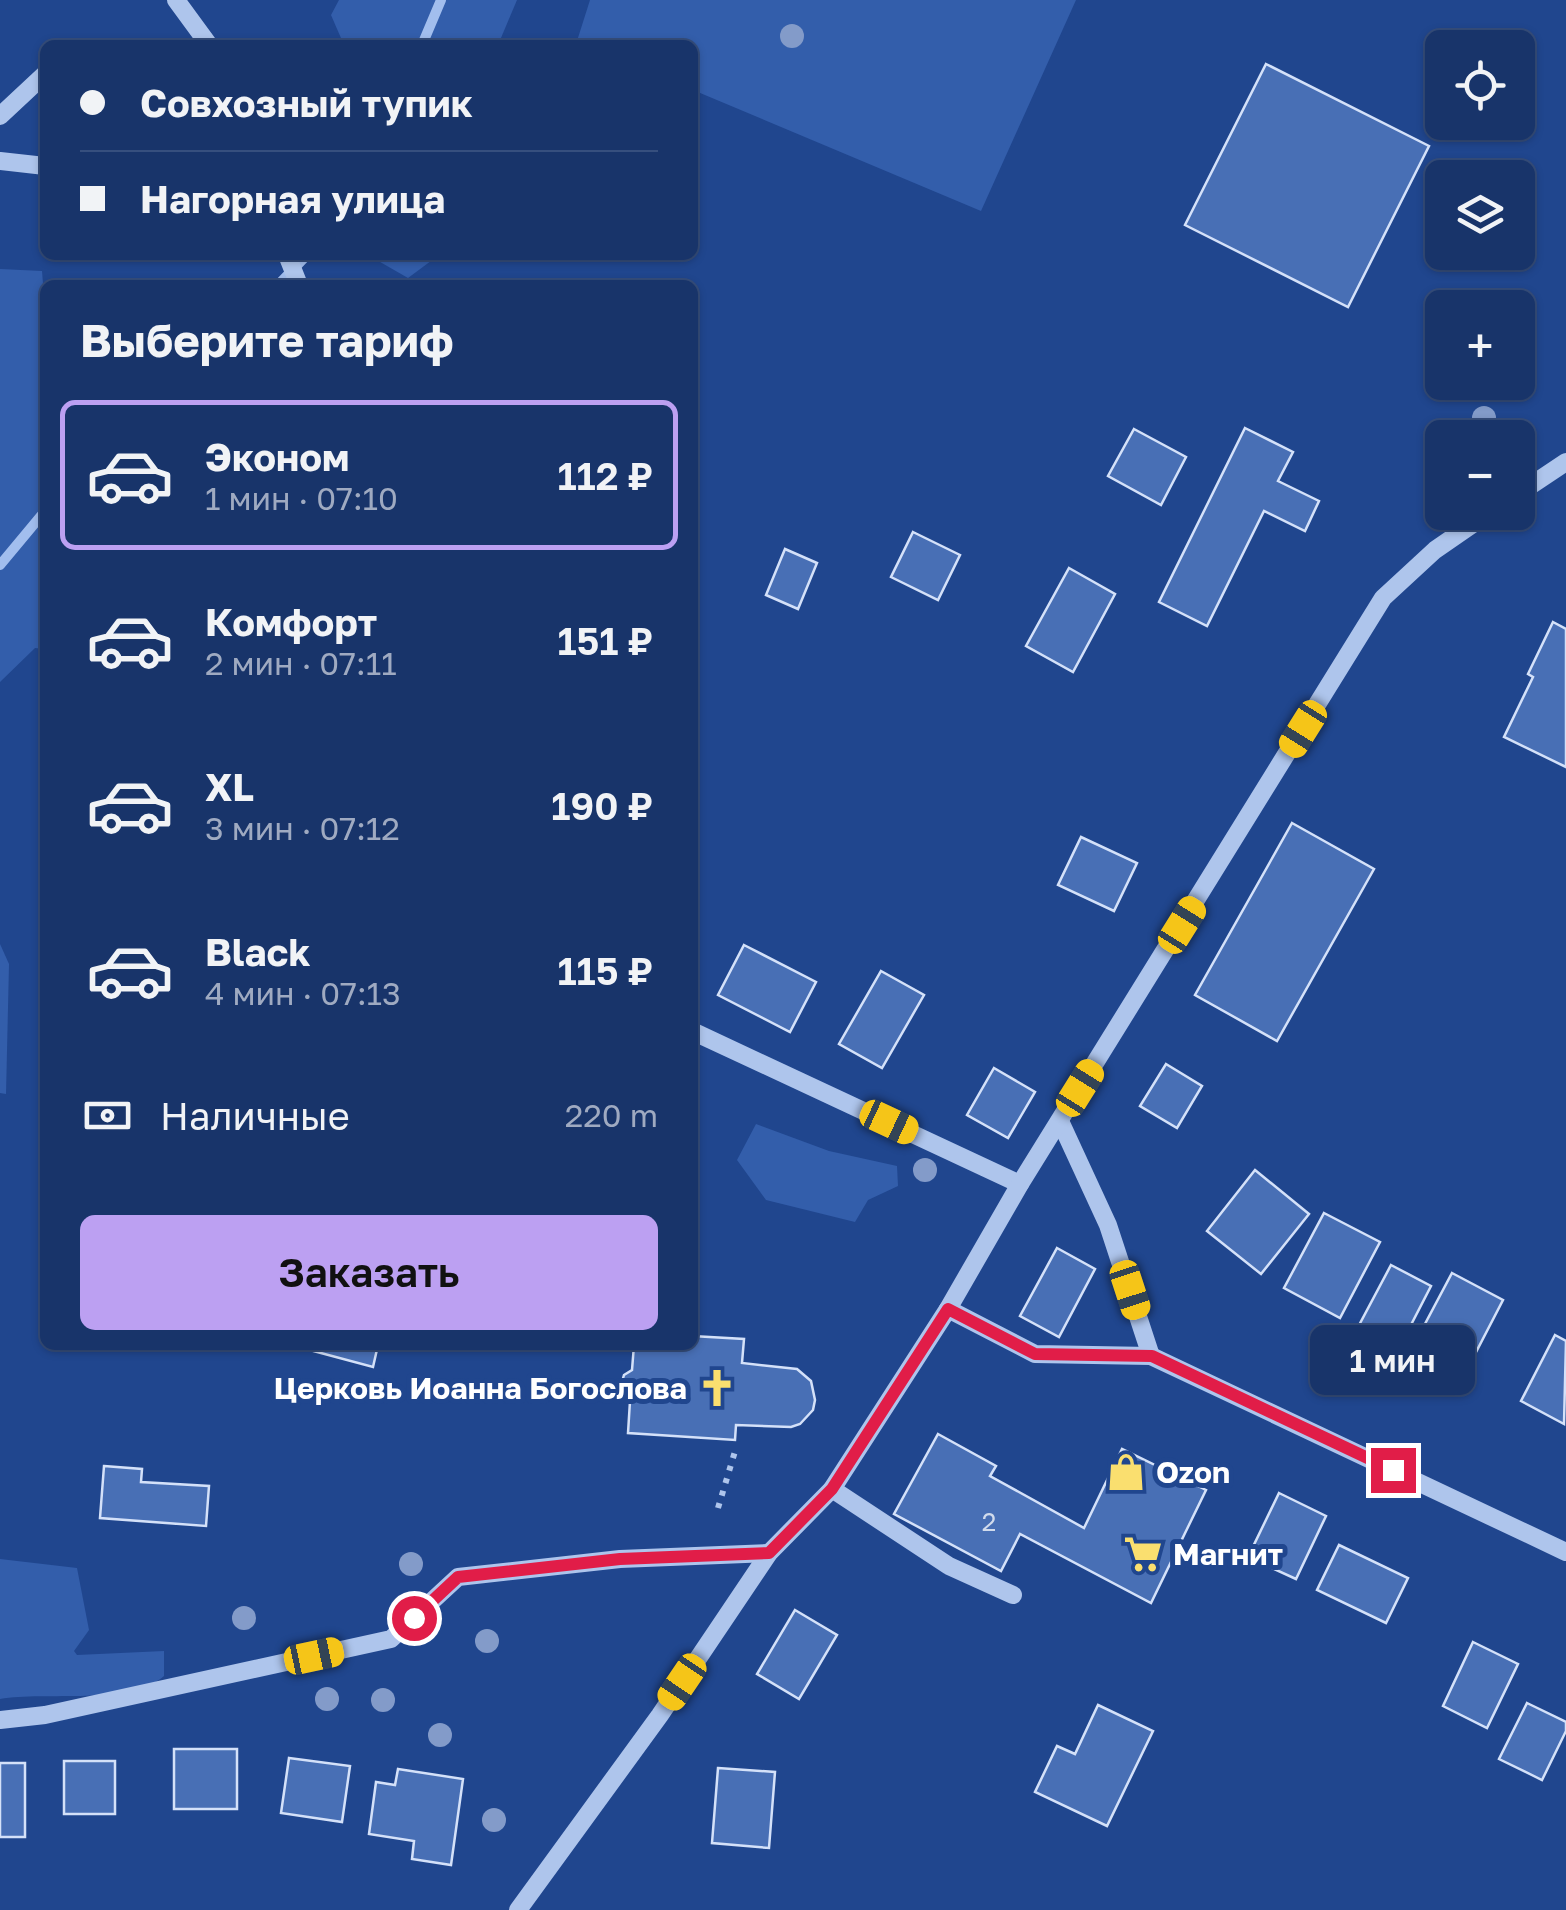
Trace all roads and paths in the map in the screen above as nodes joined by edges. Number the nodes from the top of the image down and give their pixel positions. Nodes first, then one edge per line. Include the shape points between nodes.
1 (176, 0) edge
2 (205, 40) edge
3 (40, 79) edge
4 (0, 116) edge
5 (0, 162) edge
6 (40, 166) edge
7 (1566, 462) edge
8 (1535, 483) edge
9 (1463, 530) edge
10 (698, 1033) edge
11 (1060, 1121) junction
12 (1020, 1184) junction
13 (948, 1309) junction
14 (1152, 1356) junction
15 (736, 1448) dead end
16 (832, 1489) junction
17 (718, 1508) dead end
18 (1566, 1552) edge
19 (769, 1553) junction
20 (1013, 1595) dead end
21 (0, 1720) edge
22 (518, 1910) edge

1 - 2 street
3 - 4 street
5 - 6 street
7 - 8 street
9 - 11 street via 1384,598
10 - 12 street
11 - 12 street
11 - 14 street via 1108,1226
12 - 13 street
13 - 14 street via 1035,1354
13 - 16 street
14 - 18 street
15 - 17 path
16 - 19 street
16 - 20 street via 949,1566
19 - 21 street via 620,1559 458,1577 391,1639
19 - 22 street

